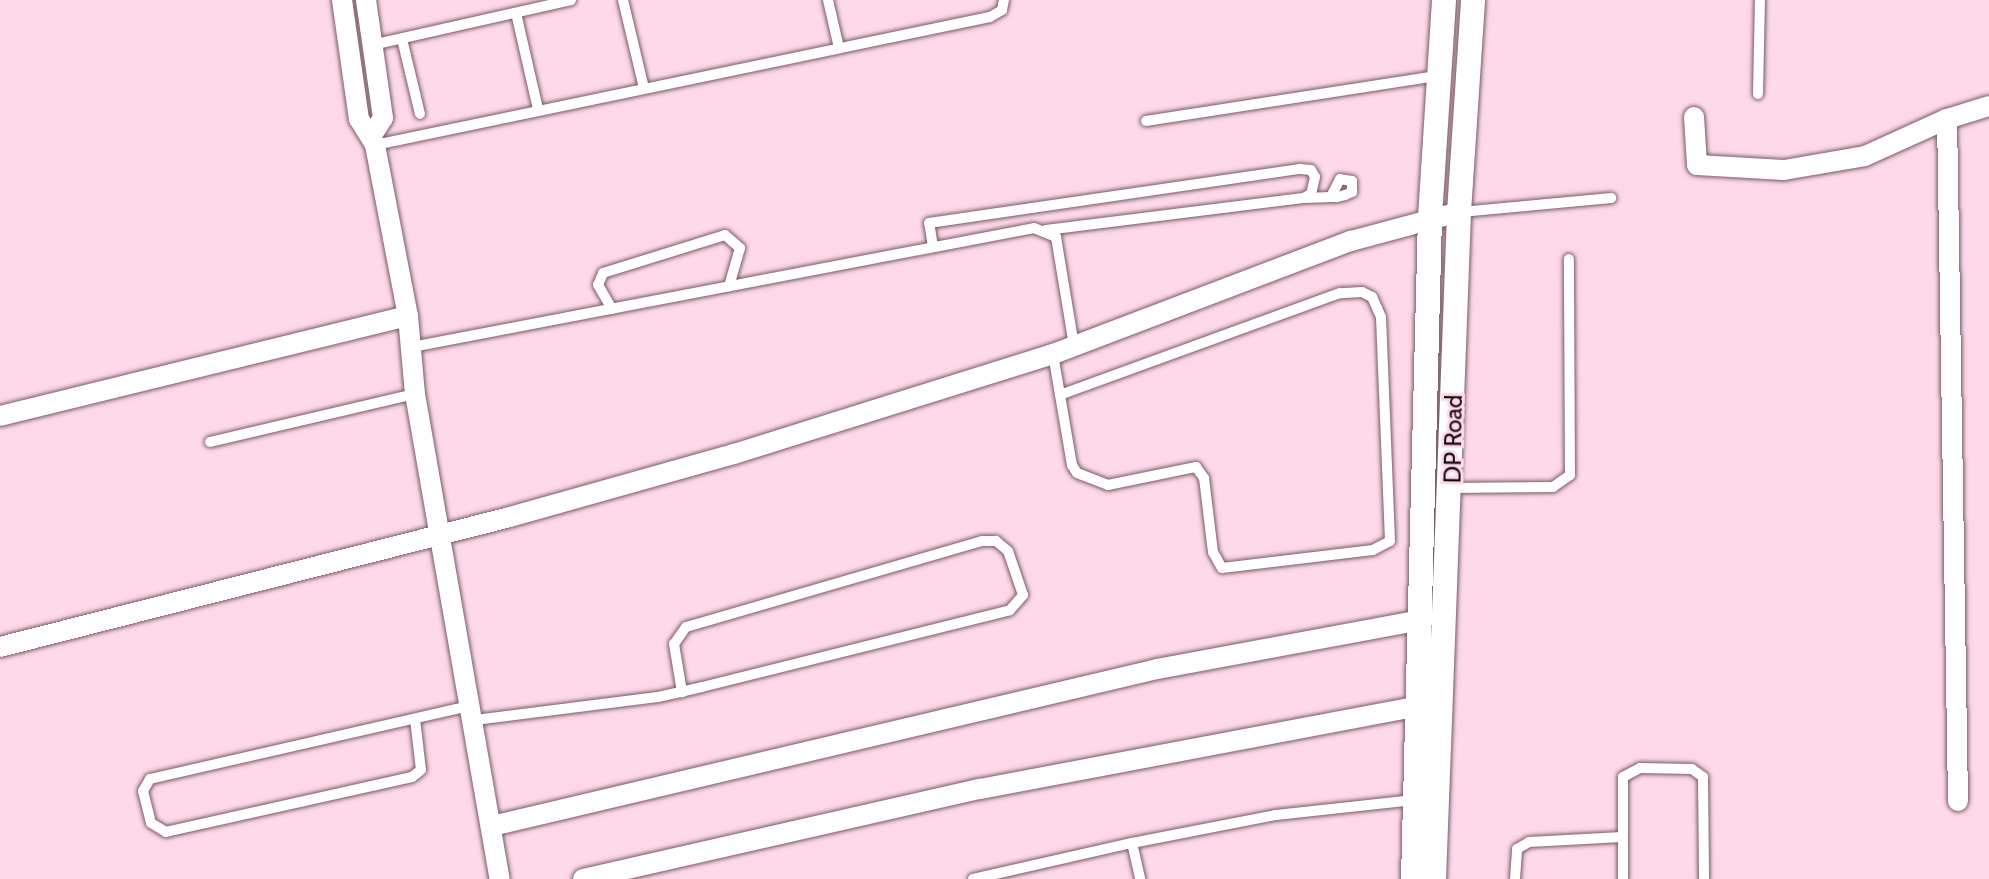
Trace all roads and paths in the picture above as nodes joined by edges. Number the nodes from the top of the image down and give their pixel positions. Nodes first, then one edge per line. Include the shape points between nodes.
1 (342, 0) edge
2 (366, 0) edge
3 (623, 0) edge
4 (828, 0) edge
5 (1004, 0) edge
6 (1444, 0) edge
7 (1473, 0) edge
8 (1760, 0) edge
9 (565, 1) edge
10 (516, 13) junction
11 (402, 39) junction
12 (372, 45) junction
13 (839, 48) junction
14 (1437, 76) junction
15 (644, 88) junction
16 (1758, 94) dead end
17 (1989, 106) edge
18 (538, 109) junction
19 (420, 114) dead end
20 (1694, 117) dead end
21 (1947, 119) junction
22 (1146, 121) dead end
23 (373, 140) junction
24 (1331, 197) dead end
25 (1303, 198) junction
26 (1611, 198) dead end
27 (1459, 212) junction
28 (1430, 217) junction
29 (1046, 230) junction
30 (933, 247) junction
31 (1569, 259) dead end
32 (729, 286) junction
33 (612, 309) junction
34 (408, 316) junction
35 (1074, 346) junction
36 (412, 347) junction
37 (1053, 354) junction
38 (415, 394) junction
39 (1060, 395) junction
40 (0, 416) edge
41 (210, 442) dead end
42 (1424, 488) junction
43 (1452, 488) junction
44 (439, 533) junction
45 (1422, 620) junction
46 (0, 647) edge
47 (682, 692) junction
48 (1420, 706) junction
49 (472, 713) junction
50 (415, 719) junction
51 (1417, 800) junction
52 (1958, 801) dead end
53 (492, 826) junction
54 (1622, 837) junction
55 (1132, 843) junction
56 (500, 879) edge
57 (583, 879) edge
58 (973, 879) edge
59 (1140, 879) edge
60 (1413, 879) edge
61 (1434, 879) edge
62 (1515, 879) edge
63 (1623, 879) edge
64 (1704, 879) edge

1 - 23 street via 359,119
2 - 12 street
3 - 15 lane
4 - 13 lane
5 - 13 lane via 1002,10 990,17
6 - 14 street, DP Road
7 - 27 street, DP Road
8 - 16 lane
9 - 10 lane
10 - 11 lane
10 - 18 lane
11 - 12 lane
11 - 19 lane
12 - 23 street via 383,118
13 - 15 lane
14 - 22 lane
14 - 28 street, DP Road
15 - 18 lane
17 - 21 street
18 - 23 lane
20 - 21 street via 1697,165 1784,170 1865,156
21 - 52 street
23 - 34 street
24 - 25 lane
25 - 29 lane
25 - 30 lane via 1315,186 1311,170 929,223
26 - 27 lane
27 - 28 street
27 - 43 street, DP Road
28 - 35 street via 1351,241
28 - 42 street, DP Road
29 - 30 lane
29 - 35 lane via 1056,237
30 - 32 lane
31 - 43 lane via 1570,475 1553,487
32 - 33 lane
32 - 33 lane via 740,248 725,235 603,273 598,285
33 - 36 lane
34 - 36 street
34 - 40 street
35 - 37 street
36 - 38 street
37 - 39 lane
37 - 44 street via 734,454
38 - 41 lane
38 - 44 street
39 - 39 lane via 1072,465 1087,480 1108,485 1188,466 1202,471 1213,552 1222,568 1373,550 1390,541 1381,317 1372,297 1362,292 1340,293
42 - 43 lane
42 - 45 street, DP Road
43 - 61 street, DP Road
44 - 46 street
44 - 49 street
45 - 48 street, DP Road
45 - 53 street via 1126,676
47 - 47 lane via 674,644 686,627 982,541 996,541 1008,551 1023,595 1018,607
47 - 49 lane
48 - 51 street, DP Road
48 - 57 street via 980,789
49 - 50 lane
49 - 53 street
50 - 50 lane via 422,763 412,777 166,832 151,823 143,791 150,779
51 - 55 lane via 1276,815
51 - 60 street, DP Road
53 - 56 street
54 - 62 lane via 1529,842 1517,849
54 - 63 lane
54 - 64 lane via 1626,772 1698,771
55 - 58 lane
55 - 59 lane

